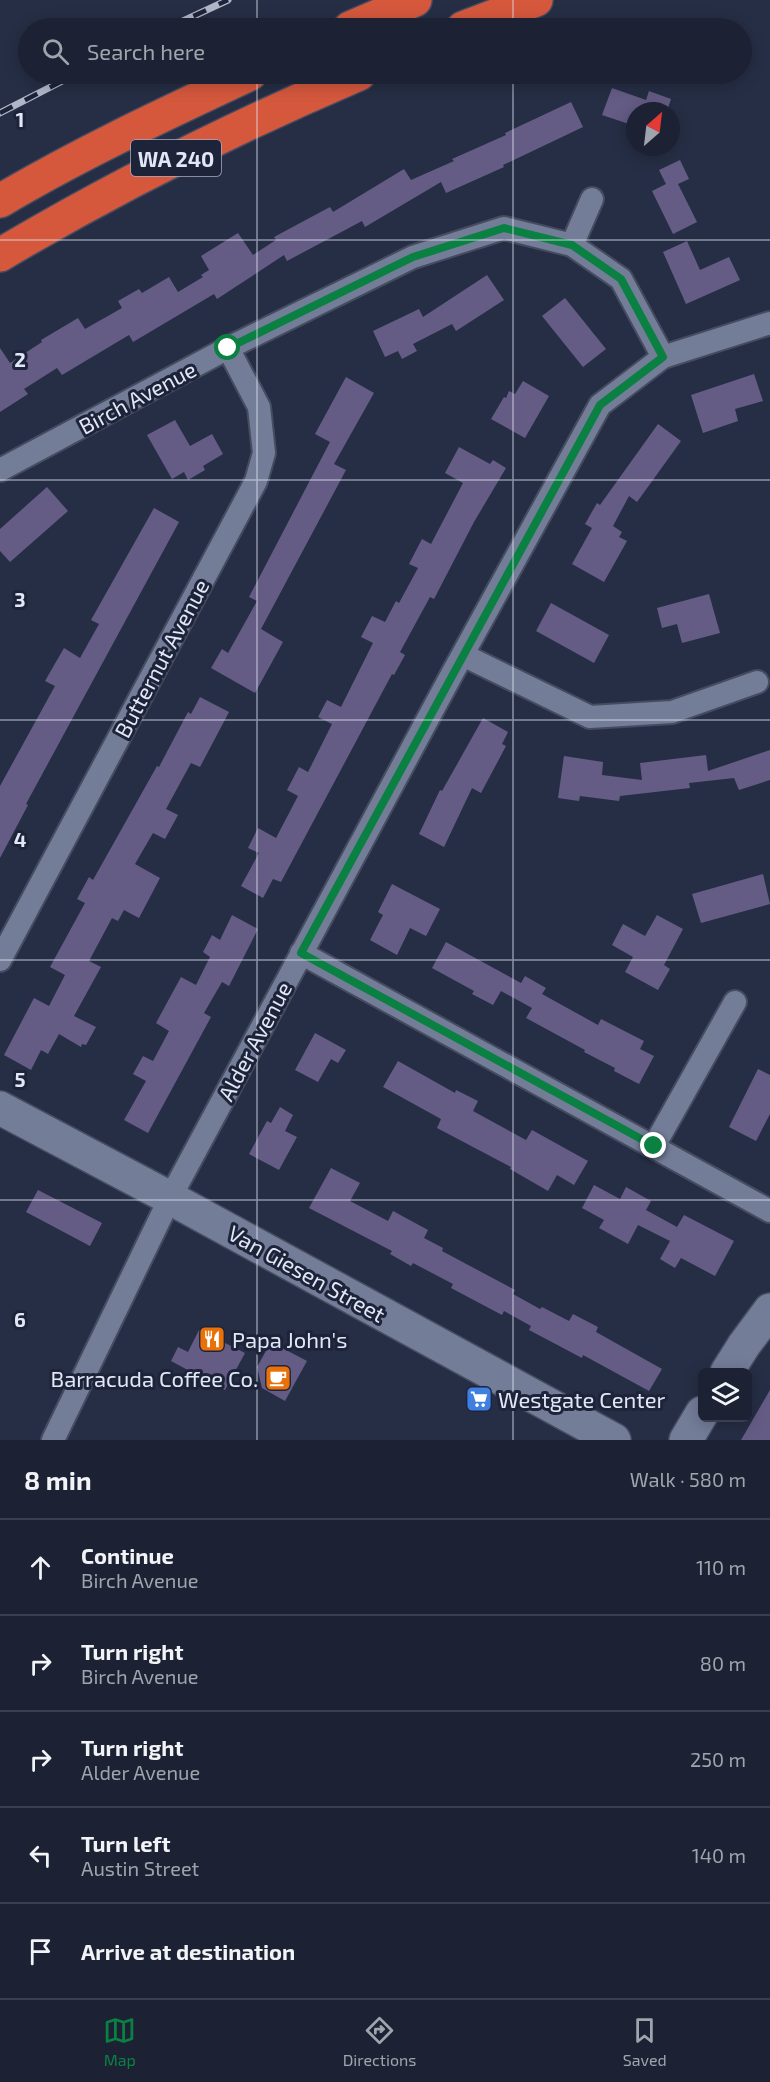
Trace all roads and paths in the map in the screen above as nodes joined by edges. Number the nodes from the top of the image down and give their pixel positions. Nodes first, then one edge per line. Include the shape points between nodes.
1 (415, 0) edge
2 (536, 0) edge
3 (373, 18) edge
4 (489, 18) edge
5 (229, 84) edge
6 (337, 84) edge
7 (592, 199) dead end
8 (0, 201) edge
9 (572, 245) junction
10 (0, 255) edge
11 (770, 323) edge
12 (228, 348) junction
13 (663, 357) junction
14 (0, 470) edge
15 (463, 655) junction
16 (757, 682) dead end
17 (301, 953) junction
18 (0, 960) edge
19 (735, 1002) dead end
20 (0, 1108) edge
21 (654, 1146) junction
22 (170, 1198) junction
23 (770, 1211) edge
24 (770, 1310) edge
25 (730, 1368) edge
26 (698, 1420) edge
27 (53, 1440) edge
28 (614, 1440) edge
29 (686, 1440) edge

1 - 3 highway
2 - 4 highway
5 - 8 highway, WA 240 via 135,128
6 - 10 highway, WA 240 via 126,183
7 - 9 street
9 - 12 street, Birch Avenue via 504,228 413,257
9 - 13 street, Birch Avenue via 621,279
11 - 13 street, Alder Avenue
12 - 14 street, Birch Avenue
12 - 18 street, Butternut Avenue via 259,407 264,453 256,481
13 - 15 street, Alder Avenue via 600,405
15 - 16 street via 590,717 672,712
15 - 17 street, Alder Avenue
17 - 21 street
17 - 22 street, Alder Avenue
19 - 21 street
20 - 22 main road, Van Giesen Street
21 - 23 street
22 - 27 street, Alder Avenue
22 - 28 main road, Van Giesen Street
24 - 25 main road
26 - 29 main road

